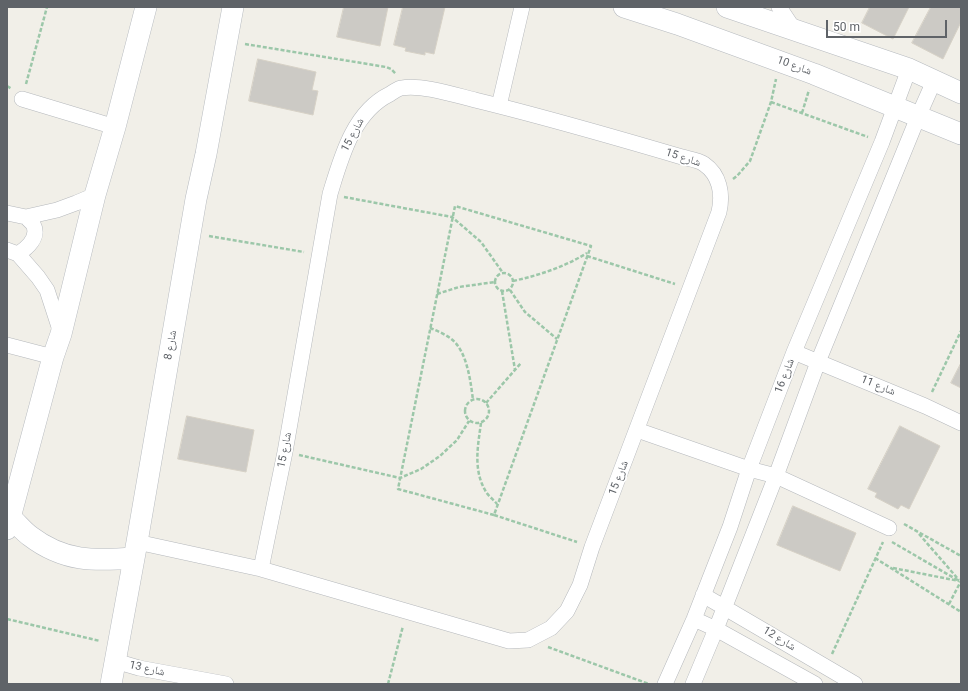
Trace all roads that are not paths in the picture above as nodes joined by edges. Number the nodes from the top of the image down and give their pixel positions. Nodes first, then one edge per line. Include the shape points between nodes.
1 (146, 7) edge
2 (233, 7) edge
3 (522, 7) edge
4 (624, 7) edge
5 (727, 7) edge
6 (779, 7) edge
7 (795, 31) junction
8 (909, 70) junction
9 (934, 81) junction
10 (961, 93) edge
11 (22, 99) road end
12 (499, 106) junction
13 (895, 106) junction
14 (918, 117) junction
15 (115, 127) junction
16 (961, 134) edge
17 (95, 195) junction
18 (7, 213) edge
19 (26, 217) junction
20 (12, 252) edge
21 (61, 334) junction
22 (7, 345) edge
23 (794, 352) junction
24 (53, 358) junction
25 (818, 362) junction
26 (961, 423) edge
27 (637, 430) junction
28 (749, 469) junction
29 (776, 476) junction
30 (8, 523) edge
31 (886, 533) road end
32 (136, 550) junction
33 (261, 569) junction
34 (703, 595) junction
35 (725, 607) junction
36 (694, 619) junction
37 (716, 629) junction
38 (117, 653) junction
39 (160, 678) edge
40 (111, 684) edge
41 (226, 684) edge
42 (665, 684) edge
43 (693, 684) edge
44 (816, 684) edge
45 (855, 684) edge

1 - 15 street
2 - 32 street, شارع 8 via 190,233
3 - 12 street
4 - 13 street, شارع 10 via 781,61
5 - 7 street
6 - 7 street
7 - 8 street
8 - 9 street
8 - 13 street, شارع 16
9 - 10 street
9 - 14 street
11 - 15 street
12 - 27 street, شارع 15 via 703,163 714,174 720,187 719,212
12 - 33 street, شارع 15 via 423,89 401,88 373,106 355,129 341,158 330,194 285,452
13 - 14 street, شارع 10
13 - 23 street, شارع 16
14 - 16 street, شارع 10
14 - 25 street
15 - 17 street
17 - 19 street via 57,210
17 - 21 street
18 - 19 street
19 - 20 street via 33,224 34,239 28,247
20 - 21 street via 38,277 47,290
21 - 24 street
22 - 24 street
23 - 25 street, شارع 11
23 - 28 street, شارع 16
24 - 30 street
25 - 26 street, شارع 11
25 - 29 street
27 - 28 street
27 - 33 street, شارع 15 via 580,585 567,610 551,628 528,640 509,641
28 - 29 street
28 - 34 street, شارع 16 via 730,527
29 - 31 street
29 - 35 street
30 - 32 street via 50,548 87,560
32 - 33 street, شارع 15
32 - 38 street, شارع 8
34 - 35 street, شارع 12
34 - 36 street, شارع 16
35 - 37 street
35 - 45 street, شارع 12
36 - 37 street, شارع 12
36 - 42 street, شارع 16
37 - 43 street
37 - 44 street, شارع 12
38 - 39 street, شارع 13
38 - 40 street, شارع 8
39 - 41 street, شارع 13

